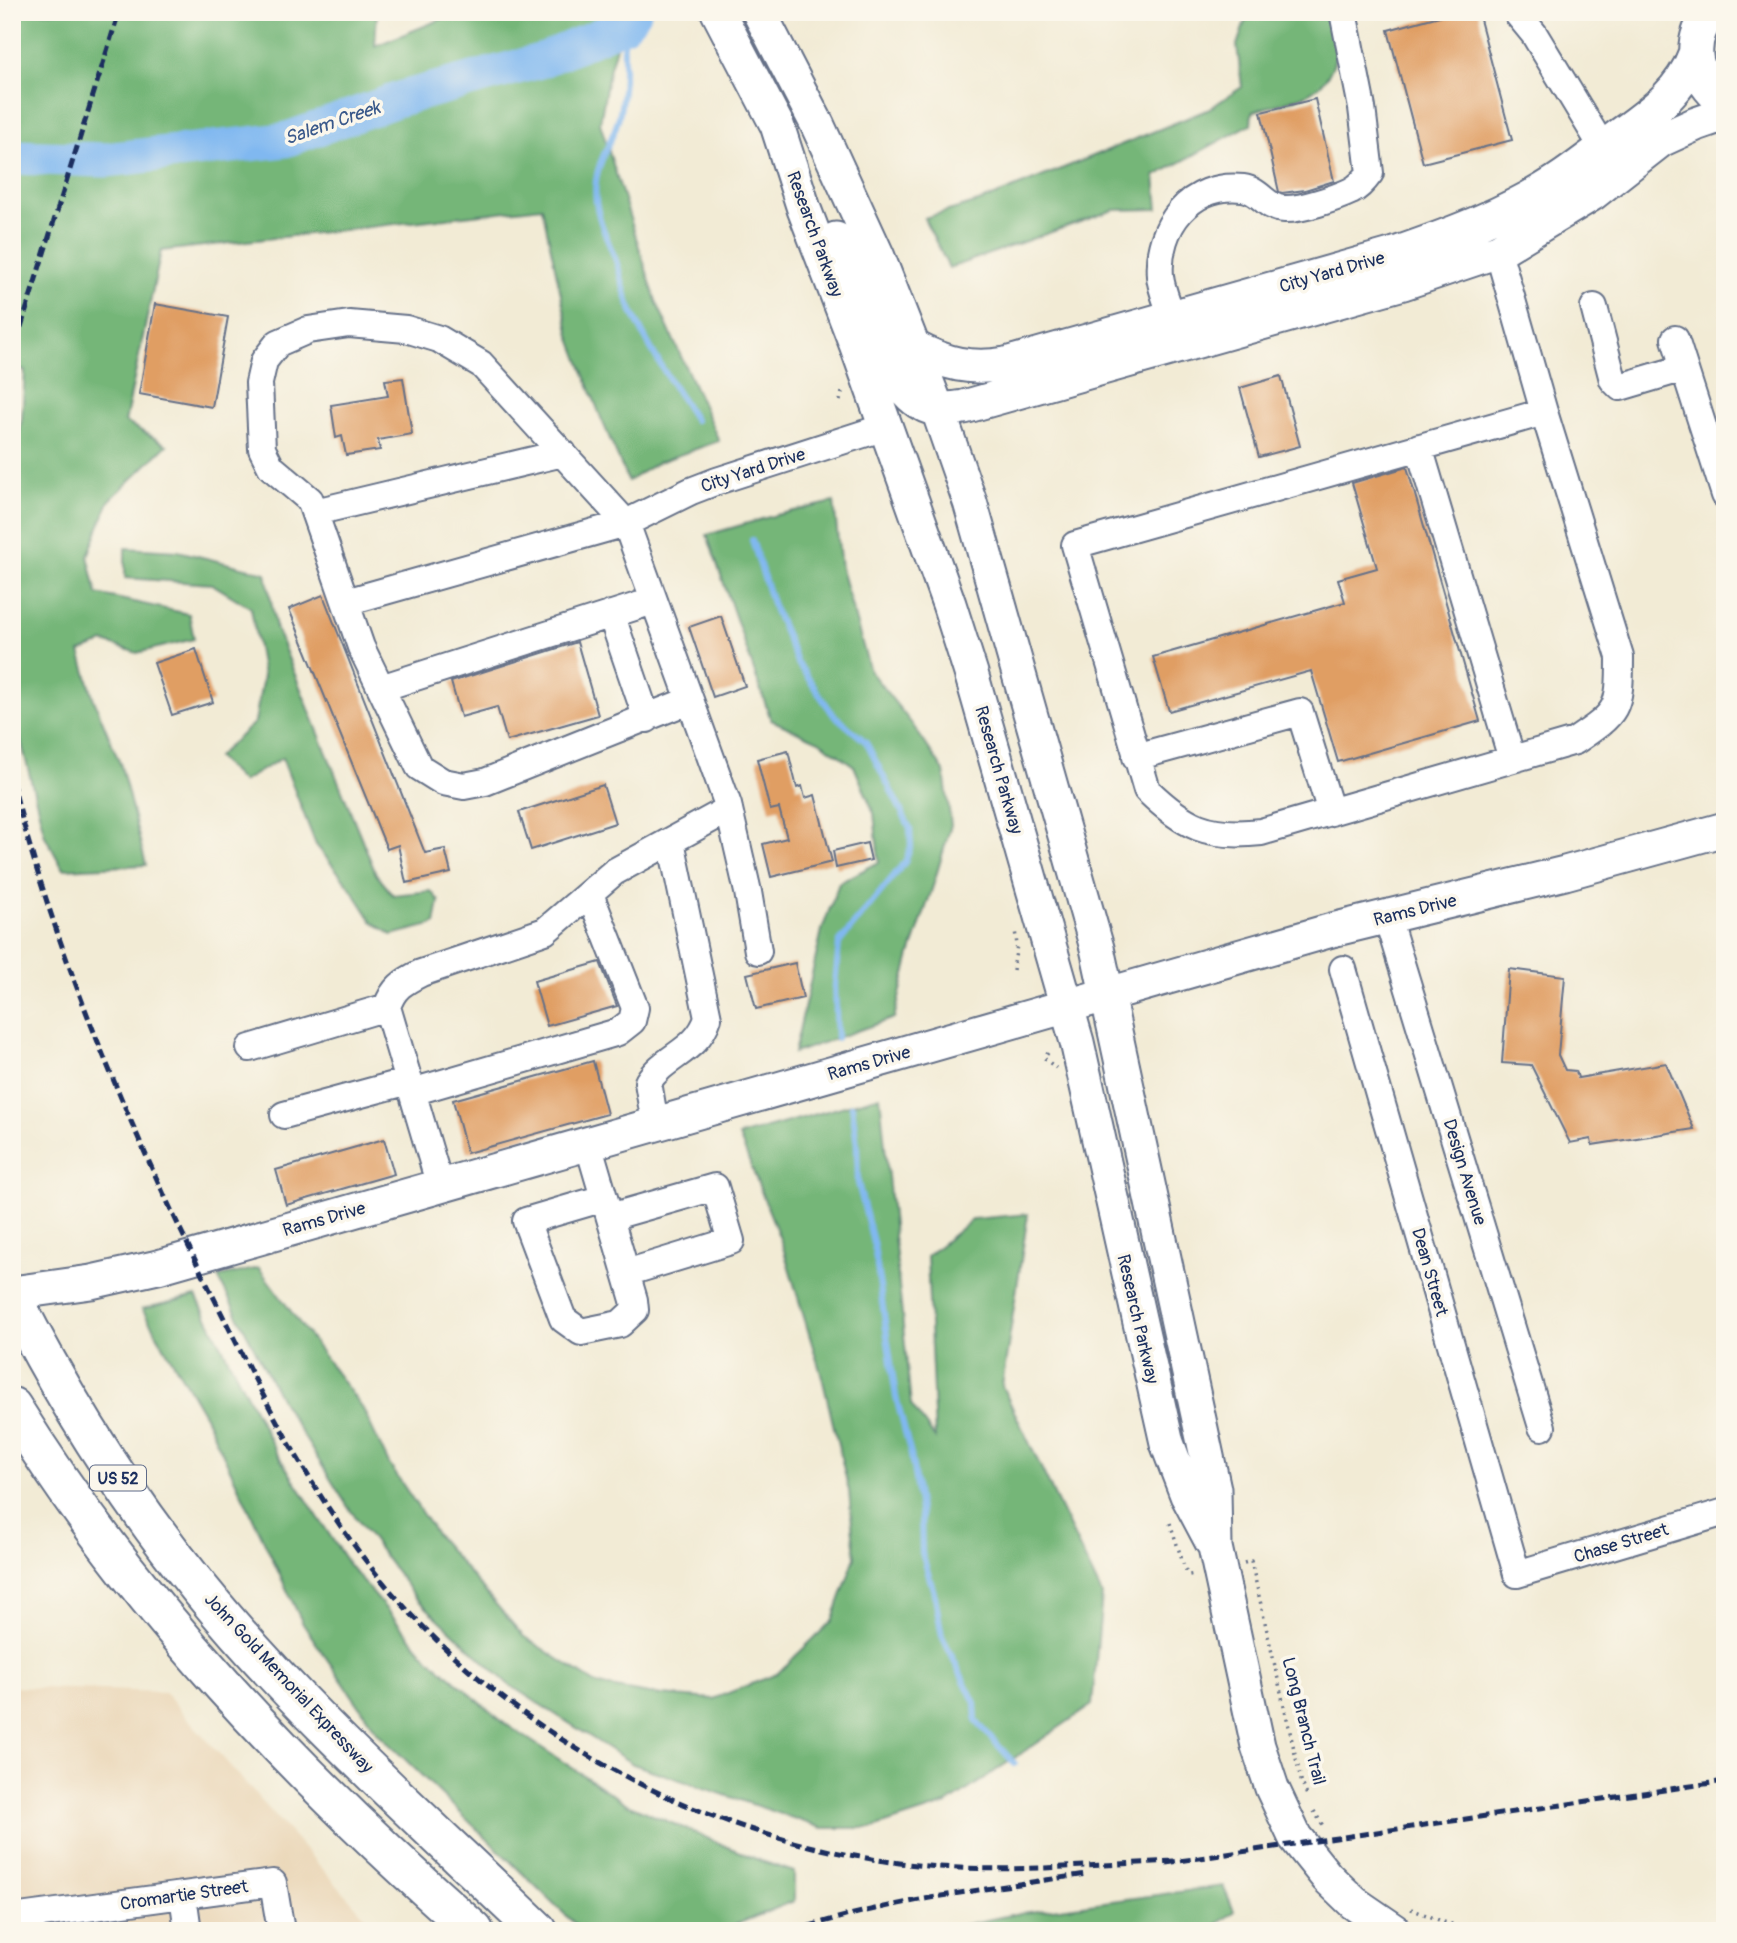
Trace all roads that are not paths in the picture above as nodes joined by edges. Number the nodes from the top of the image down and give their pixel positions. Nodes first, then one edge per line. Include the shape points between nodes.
1 (1343, 12) edge
2 (1516, 12) edge
3 (1711, 12) edge
4 (761, 15) edge
5 (724, 24) edge
6 (1695, 54) junction
7 (1725, 103) edge
8 (1725, 114) edge
9 (777, 125) junction
10 (1603, 148) junction
11 (1498, 251) junction
12 (1594, 307) dead end
13 (1172, 317) junction
14 (1675, 339) dead end
15 (914, 347) junction
16 (1684, 368) junction
17 (938, 410) junction
18 (1544, 412) junction
19 (886, 427) junction
20 (1419, 447) junction
21 (562, 453) junction
22 (1725, 495) edge
23 (315, 512) junction
24 (626, 523) junction
25 (653, 601) junction
26 (346, 602) junction
27 (611, 614) junction
28 (381, 688) junction
29 (690, 700) junction
30 (647, 719) junction
31 (1136, 757) junction
32 (1512, 759) junction
33 (729, 809) junction
34 (1331, 811) junction
35 (1725, 829) edge
36 (671, 841) junction
37 (590, 894) junction
38 (1388, 917) junction
39 (758, 951) dead end
40 (1343, 969) dead end
41 (1107, 995) junction
42 (1066, 1006) junction
43 (387, 1007) junction
44 (250, 1048) dead end
45 (410, 1087) junction
46 (284, 1115) dead end
47 (658, 1123) junction
48 (588, 1143) junction
49 (440, 1186) junction
50 (607, 1208) junction
51 (626, 1273) junction
52 (12, 1294) edge
53 (12, 1407) edge
54 (1542, 1427) dead end
55 (1725, 1512) edge
56 (1228, 1555) junction
57 (1517, 1574) joint
58 (428, 1891) junction
59 (183, 1895) junction
60 (1398, 1917) edge
61 (12, 1918) edge
62 (188, 1931) edge
63 (281, 1931) edge
64 (456, 1931) edge
65 (474, 1931) edge
66 (538, 1931) edge

1 - 13 street via 1370,173 1352,191 1298,208 1282,209 1242,188 1208,191 1187,203 1170,223 1163,249 1160,276
2 - 10 street
3 - 6 main road, City Yard Drive via 1697,37
4 - 15 main road, Research Parkway via 848,189
5 - 9 main road, Research Parkway
6 - 7 main road via 1711,92
6 - 10 main road, City Yard Drive via 1689,72 1663,104
8 - 11 main road, City Yard Drive via 1661,141 1584,200
9 - 17 main road via 855,278 902,386 924,406
9 - 19 main road, Research Parkway
10 - 13 main road, City Yard Drive via 1513,206 1441,239
11 - 17 main road, City Yard Drive via 1377,291 986,401
11 - 18 street
12 - 16 street via 1617,385
13 - 15 main road, City Yard Drive via 983,368 945,362
14 - 16 street
15 - 17 main road, Research Parkway
16 - 22 street
17 - 41 main road, Research Parkway via 970,502
18 - 20 street
18 - 32 street via 1619,657 1620,690 1613,713 1575,741
19 - 24 street, City Yard Drive via 717,481
19 - 42 main road, Research Parkway via 971,673
20 - 31 street via 1075,545
20 - 32 street
21 - 23 street
21 - 23 street via 481,364 439,339 406,329 349,324 308,330 278,343 264,361 258,403 262,449 271,467 310,500
21 - 24 street
23 - 26 street
24 - 25 street
24 - 26 street, City Yard Drive
25 - 27 street
25 - 29 street
26 - 28 street
27 - 28 street
27 - 30 street
28 - 30 street via 419,767 443,782 464,786
29 - 30 street
29 - 33 street
31 - 34 street via 1147,790 1171,814 1197,828 1232,835 1261,832
31 - 34 street via 1300,712
32 - 34 street
33 - 36 street
33 - 39 street
35 - 38 main road, Rams Drive
36 - 37 street via 614,872
36 - 47 street via 708,1018 704,1032 648,1082
37 - 43 street via 545,931 402,983 391,992
37 - 45 street via 635,1008 632,1021 618,1032
38 - 41 main road, Rams Drive
38 - 54 street, Design Avenue
40 - 57 street, Dean Street
41 - 42 main road, Rams Drive
41 - 56 main road, Research Parkway
42 - 47 main road, Rams Drive
42 - 56 main road, Research Parkway via 1164,1432 1187,1495
43 - 44 street
43 - 45 street
45 - 46 street
45 - 49 street
47 - 48 main road, Rams Drive
48 - 49 main road, Rams Drive
48 - 50 street
49 - 52 main road, Rams Drive via 158,1267
50 - 51 street
50 - 51 street via 715,1186 732,1241
50 - 51 street via 526,1221 563,1319 581,1332 620,1324 635,1310
52 - 66 highway, John Gold Memorial Expressway / US 52 via 114,1471 200,1589 306,1706
53 - 58 highway, US 52 via 102,1538 196,1657 263,1730
55 - 57 street, Chase Street
56 - 60 main road, Research Parkway via 1258,1746 1295,1837 1354,1903
58 - 64 highway
58 - 65 highway, US 52
59 - 61 street, Cromartie Street
59 - 62 street
59 - 63 street, Cromartie Street via 273,1883

